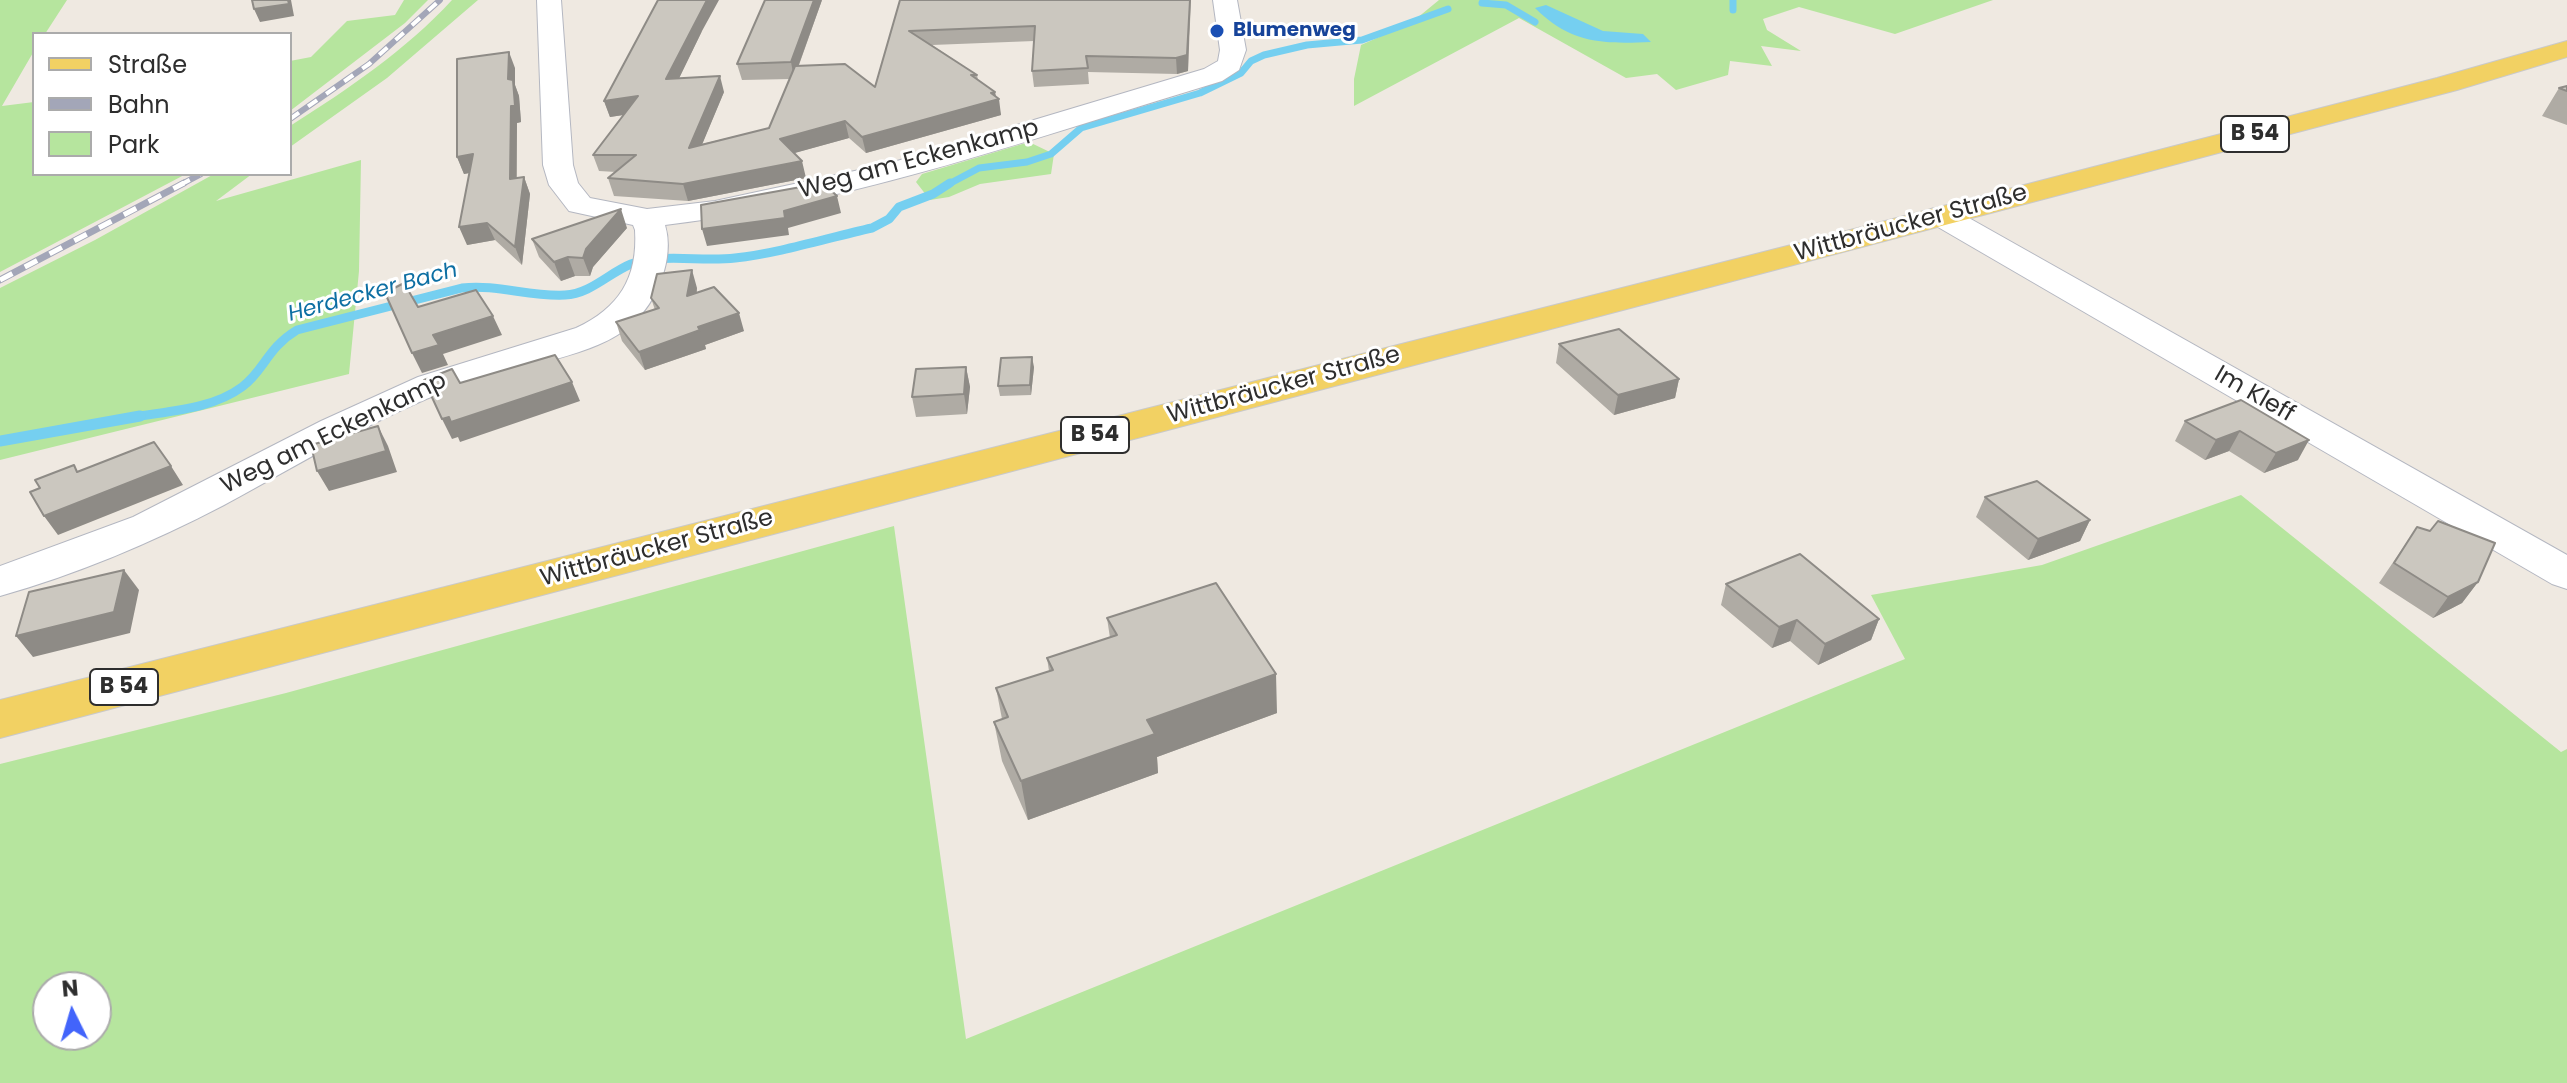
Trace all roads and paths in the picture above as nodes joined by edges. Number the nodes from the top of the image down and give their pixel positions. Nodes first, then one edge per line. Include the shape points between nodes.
1 (549, 0) edge
2 (1225, 0) edge
3 (2567, 49) edge
4 (1942, 216) junction
5 (648, 246) junction
6 (2567, 574) edge
7 (0, 581) edge
8 (0, 719) edge

1 - 5 street via 558,165 564,185 580,205
2 - 5 street, Weg am Eckenkamp via 1233,50 1230,65 1199,80 893,171 781,197
3 - 4 main road, Wittbräucker Straße / B 54
4 - 6 street, Im Kleff
4 - 8 main road, Wittbräucker Straße / B 54
5 - 7 street, Weg am Eckenkamp via 637,297 618,320 396,399 149,525

